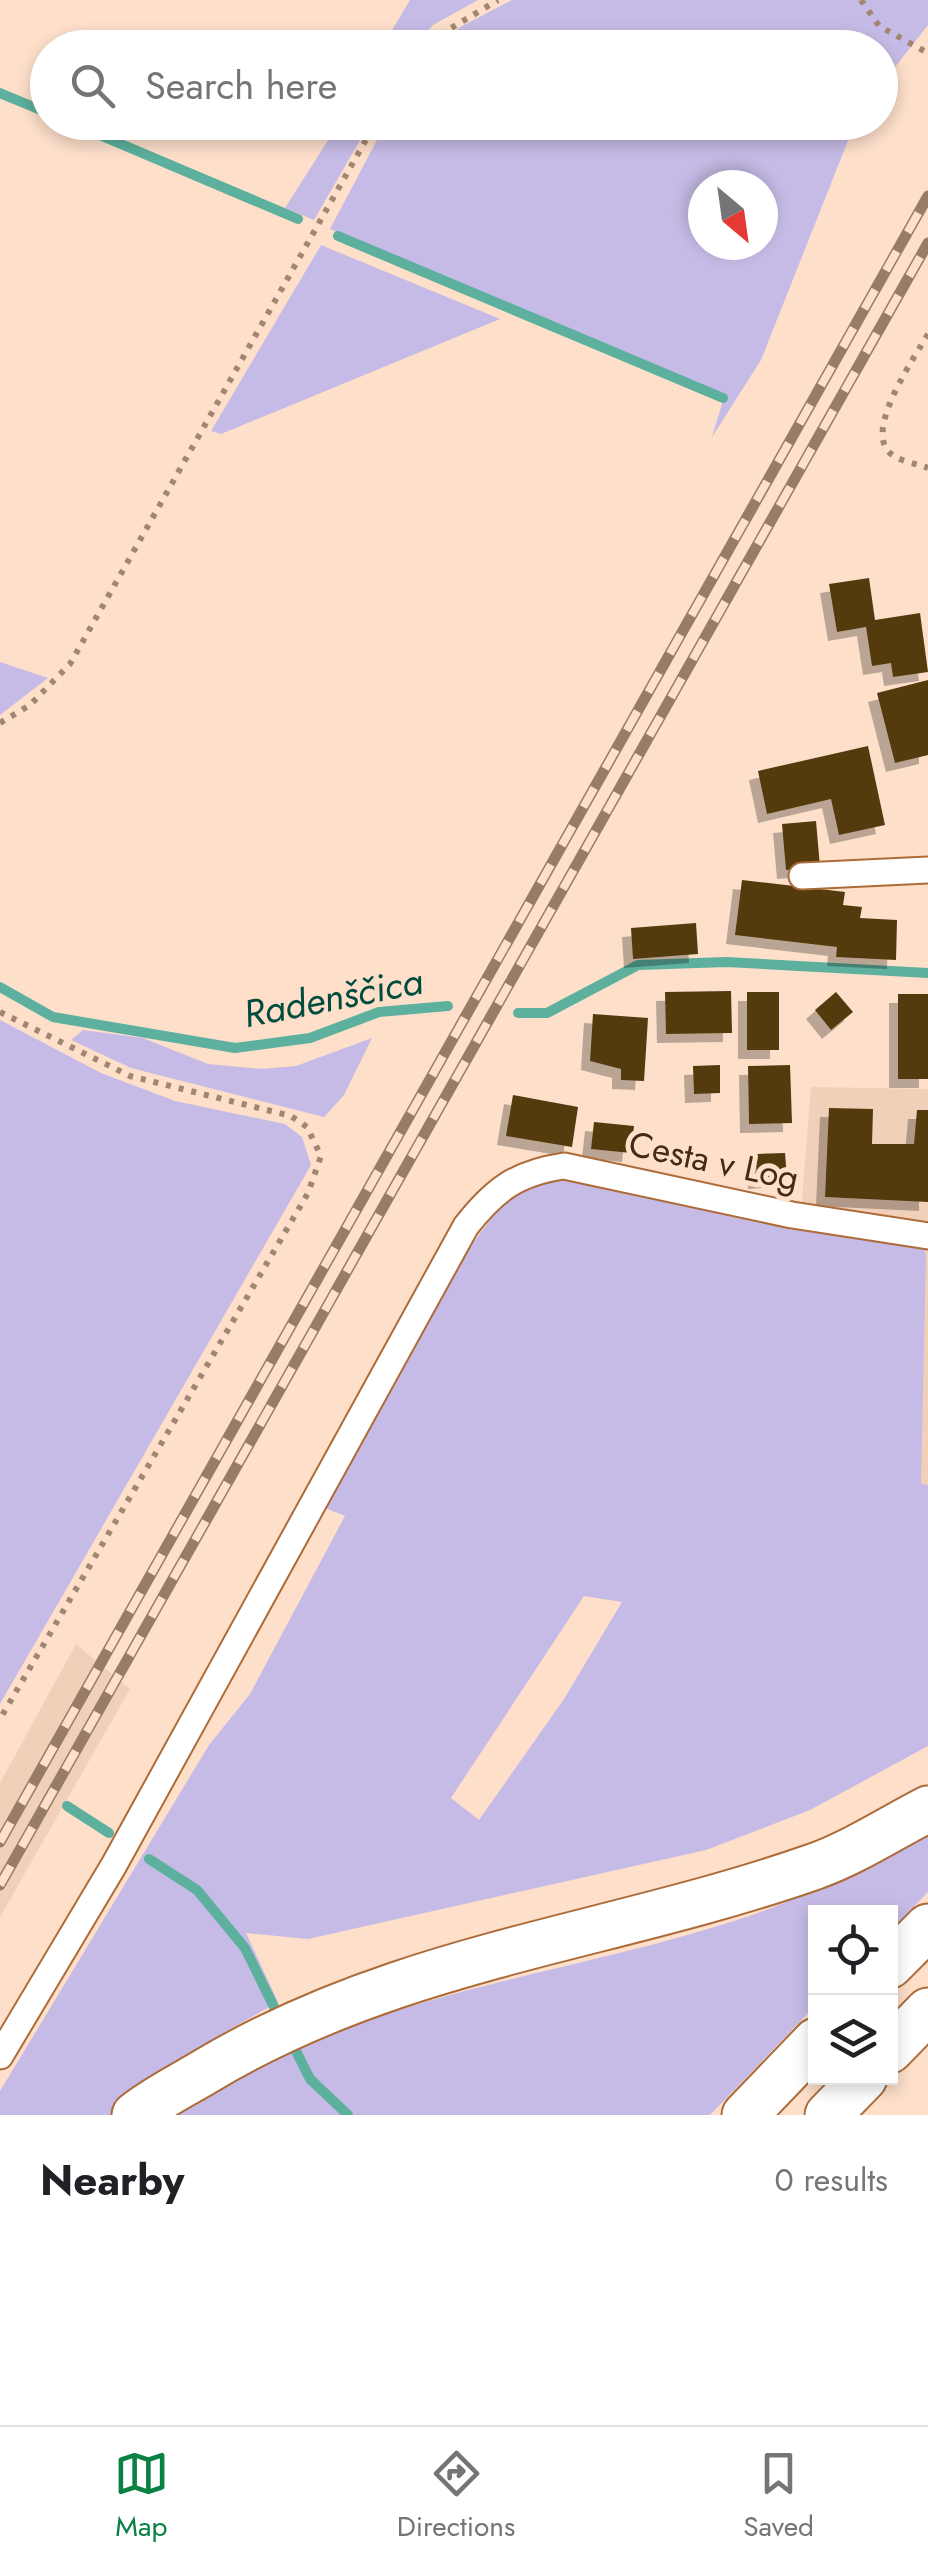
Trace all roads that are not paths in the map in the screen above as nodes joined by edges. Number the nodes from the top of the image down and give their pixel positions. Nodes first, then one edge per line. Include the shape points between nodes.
1 (928, 870) edge
2 (802, 876) dead end
3 (928, 1236) edge
4 (928, 1808) edge
5 (928, 1927) edge
6 (898, 1957) edge
7 (928, 2011) edge
8 (898, 2042) edge
9 (808, 2049) edge
10 (0, 2056) edge
11 (857, 2085) edge
12 (135, 2115) edge
13 (746, 2115) edge
14 (828, 2115) edge

1 - 2 street
3 - 10 street, Cesta v Log via 792,1215 564,1166 534,1170 491,1194 466,1226 114,1865
4 - 12 highway via 819,1865 462,1962 332,2008 238,2052
5 - 6 highway
7 - 8 highway
9 - 13 highway
11 - 14 highway

